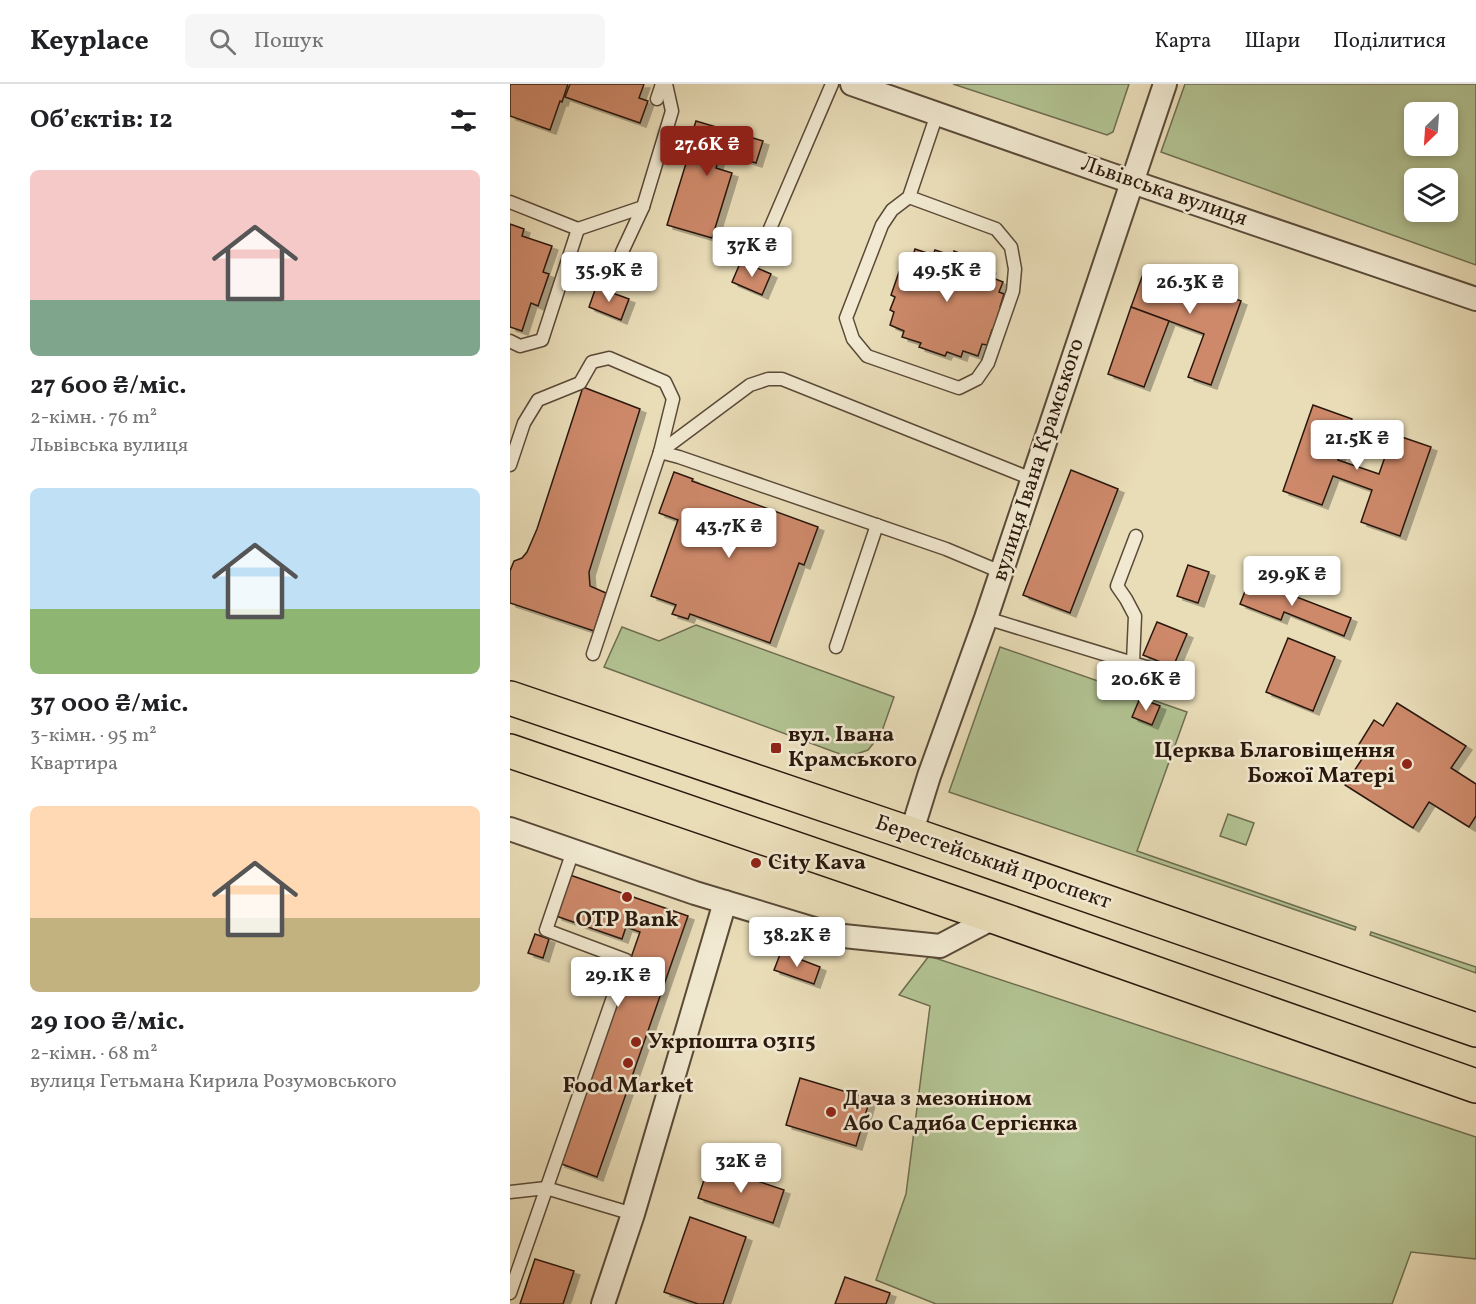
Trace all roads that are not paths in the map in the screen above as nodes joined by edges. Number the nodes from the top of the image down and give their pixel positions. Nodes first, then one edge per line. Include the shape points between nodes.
1 (664, 84) edge
2 (831, 84) edge
3 (852, 84) edge
4 (1165, 84) edge
5 (657, 99) dead end
6 (936, 114) junction
7 (1132, 182) junction
8 (909, 197) junction
9 (510, 202) edge
10 (643, 207) junction
11 (578, 229) junction
12 (622, 252) dead end
13 (757, 259) dead end
14 (1476, 299) edge
15 (510, 341) edge
16 (660, 452) junction
17 (510, 465) edge
18 (1032, 479) junction
19 (877, 525) junction
20 (1136, 536) dead end
21 (1001, 572) junction
22 (986, 618) junction
23 (836, 647) dead end
24 (593, 654) dead end
25 (1133, 662) junction
26 (1185, 679) dead end
27 (510, 698) edge
28 (510, 751) edge
29 (510, 829) edge
30 (911, 834) junction
31 (573, 851) junction
32 (725, 902) junction
33 (995, 917) junction
34 (1476, 1030) edge
35 (1476, 1086) edge
36 (546, 1188) junction
37 (510, 1192) edge
38 (633, 1214) junction
39 (510, 1293) edge
40 (603, 1304) edge

1 - 5 lane
1 - 10 lane via 672,111
2 - 13 lane
3 - 6 street, Львівська вулиця
4 - 7 street, вулиця Івана Крамського
6 - 7 street, Львівська вулиця
6 - 8 lane
7 - 14 street, Львівська вулиця
7 - 18 street, вулиця Івана Крамського
8 - 8 lane via 892,210 882,225 846,318 853,339 867,356 959,388 977,379 988,363 1013,291 1015,269 1011,248 996,229
9 - 11 lane
10 - 11 lane
10 - 12 lane
11 - 15 lane via 542,340 520,346
16 - 17 lane via 673,399 665,382 609,358 592,362 580,383 538,400 524,423
16 - 18 lane via 750,385 783,379
16 - 19 lane
16 - 24 lane
18 - 21 street, вулиця Івана Крамського
19 - 21 lane
19 - 23 lane
20 - 25 lane via 1117,586 1135,616
21 - 22 street, вулиця Івана Крамського
22 - 25 lane
22 - 30 street, вулиця Івана Крамського
25 - 26 lane
27 - 30 main road, Берестейський проспект
28 - 33 main road
29 - 31 street
30 - 34 main road, Берестейський проспект
31 - 32 street
31 - 36 lane via 546,930 626,960
32 - 33 street via 834,934 940,946
32 - 38 street
33 - 35 main road
36 - 37 lane
36 - 38 lane
36 - 39 lane
38 - 40 street

